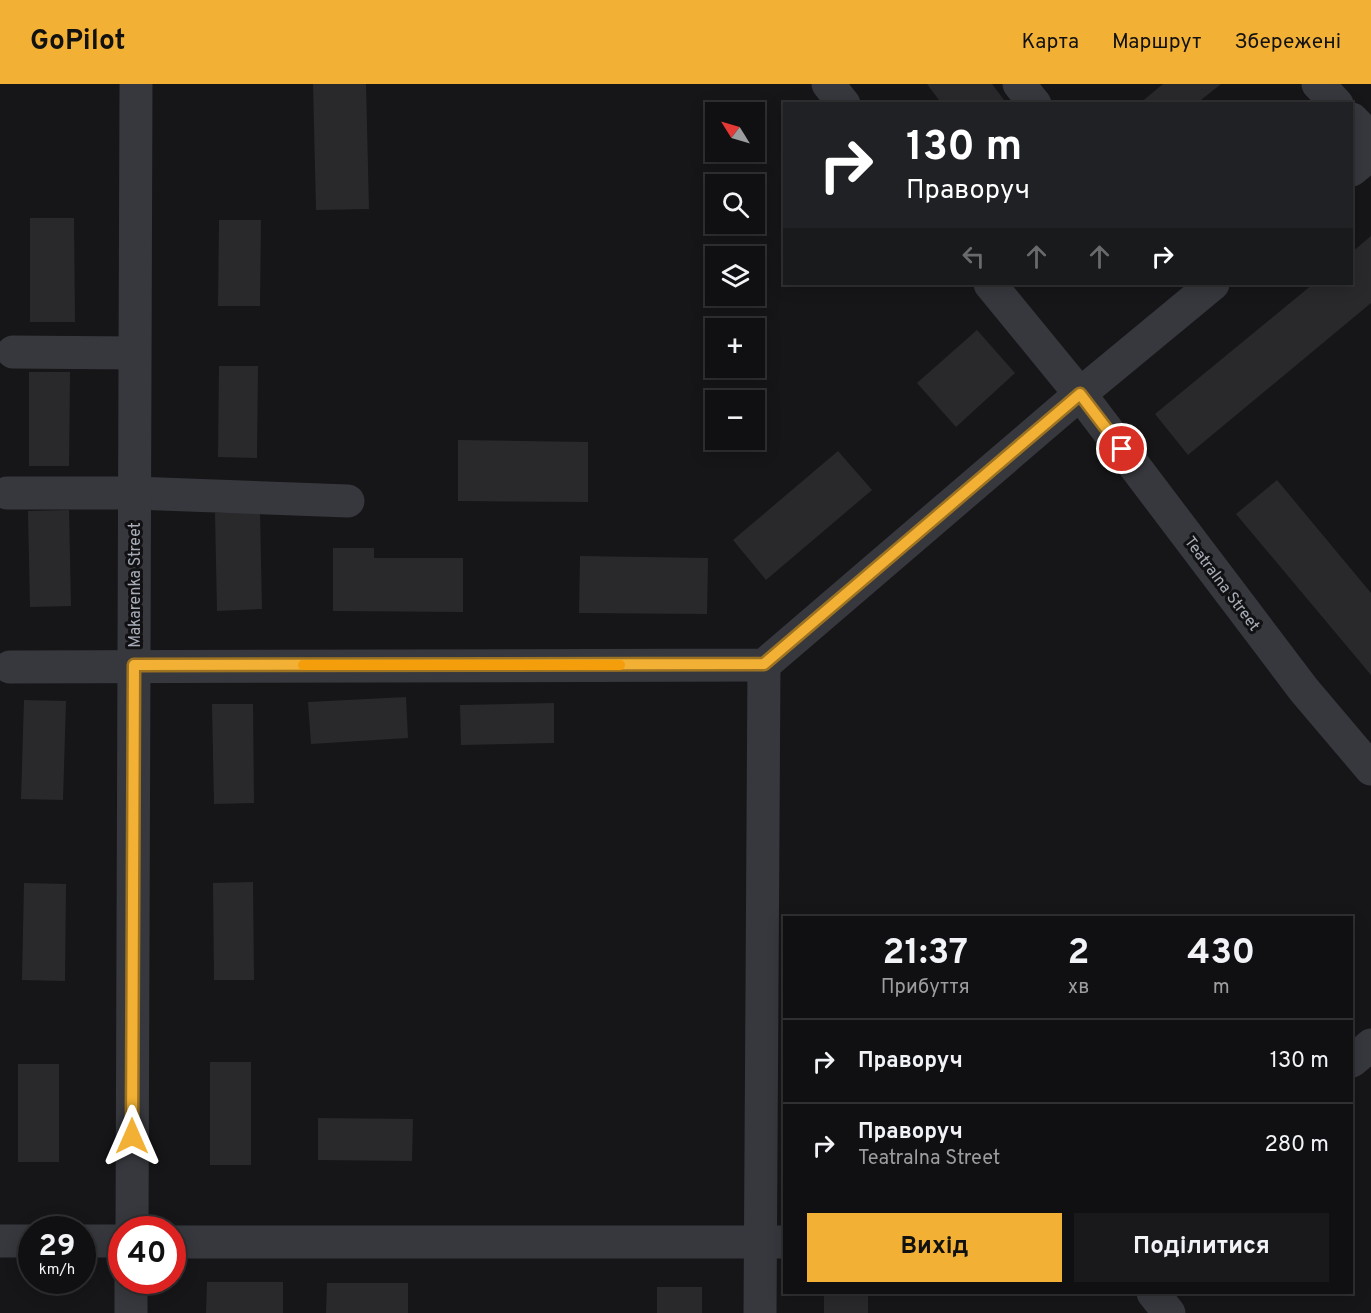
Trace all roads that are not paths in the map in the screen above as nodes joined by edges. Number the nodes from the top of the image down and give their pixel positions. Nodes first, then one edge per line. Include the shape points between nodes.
1 (136, 84) edge
2 (828, 84) edge
3 (1019, 84) edge
4 (1318, 84) edge
5 (842, 102) edge
6 (1033, 102) edge
7 (1335, 102) edge
8 (1353, 120) edge
9 (1371, 139) edge
10 (1371, 154) edge
11 (1353, 169) edge
12 (991, 285) edge
13 (1212, 285) edge
14 (13, 352) dead end
15 (134, 353) junction
16 (1080, 394) junction
17 (7, 493) dead end
18 (134, 493) junction
19 (348, 501) dead end
20 (764, 664) junction
21 (134, 665) junction
22 (10, 667) dead end
23 (1371, 769) edge
24 (1371, 1045) edge
25 (1353, 1060) edge
26 (132, 1216) edge
27 (0, 1240) edge
28 (18, 1241) edge
29 (186, 1242) edge
30 (772, 1242) edge
31 (131, 1294) edge
32 (1154, 1294) edge
33 (131, 1313) edge
34 (760, 1313) edge
35 (1169, 1313) edge

1 - 15 street, Makarenka Street
2 - 5 street
3 - 6 street
4 - 7 street
8 - 9 street
10 - 11 street
12 - 16 street, Teatralna Street
13 - 16 street
14 - 15 street
15 - 18 street, Makarenka Street
16 - 20 street
16 - 23 street, Teatralna Street via 1304,690
17 - 18 street
18 - 19 street
18 - 21 street, Makarenka Street
20 - 21 street
20 - 30 street
21 - 22 street
21 - 26 street, Makarenka Street
24 - 25 street
27 - 28 street
29 - 30 street
30 - 34 street
31 - 33 street
32 - 35 street

